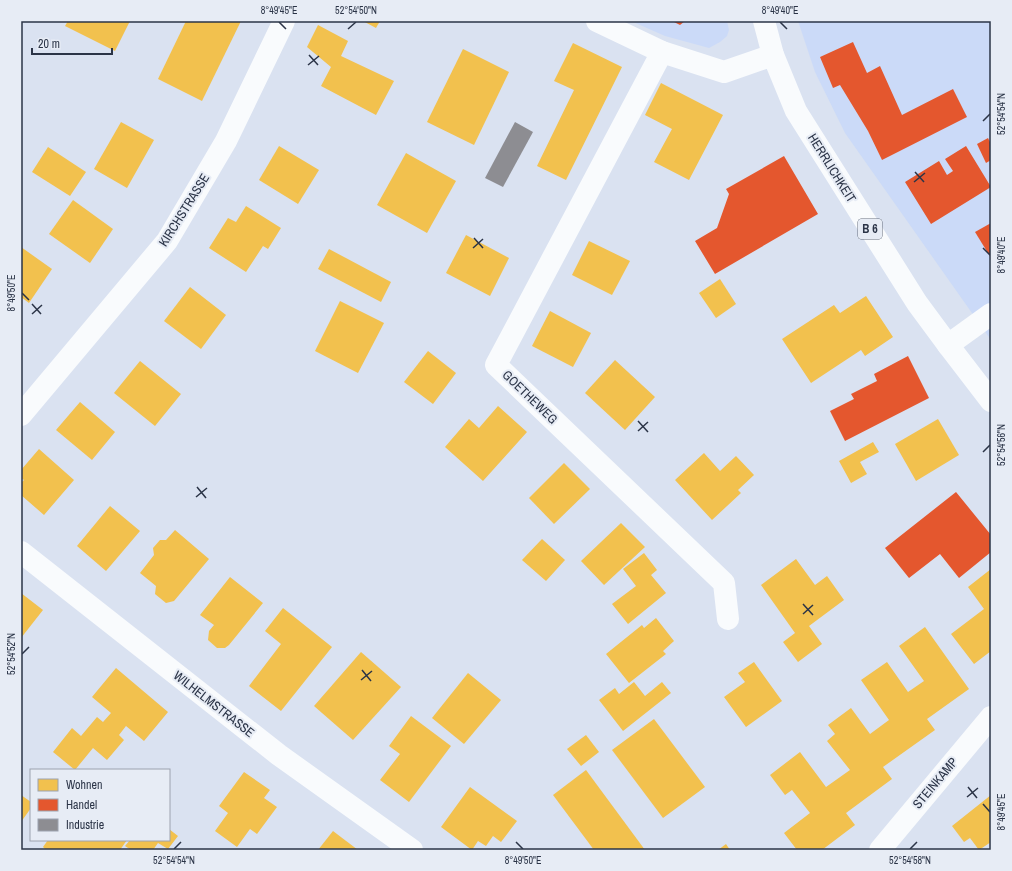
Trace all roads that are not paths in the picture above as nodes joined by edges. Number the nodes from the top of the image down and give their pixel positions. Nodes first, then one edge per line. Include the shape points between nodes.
1 (284, 21) edge
2 (597, 21) edge
3 (764, 21) edge
4 (662, 52) junction
5 (773, 55) junction
6 (991, 314) edge
7 (948, 345) junction
8 (991, 401) edge
9 (21, 415) edge
10 (21, 552) edge
11 (728, 619) dead end
12 (991, 717) edge
13 (412, 850) edge
14 (880, 850) edge

1 - 9 street, KIRCHSTRASSE via 226,141 167,241
2 - 4 street
3 - 5 street, HERRLICHKEIT / B 6
4 - 5 street via 724,72
4 - 11 street, GOETHEWEG via 496,365 724,583
5 - 7 street, HERRLICHKEIT / B 6 via 796,111 917,303
6 - 7 street
7 - 8 street, HERRLICHKEIT / B 6
10 - 13 street, WILHELMSTRASSE via 279,755
12 - 14 street, STEINKAMP

